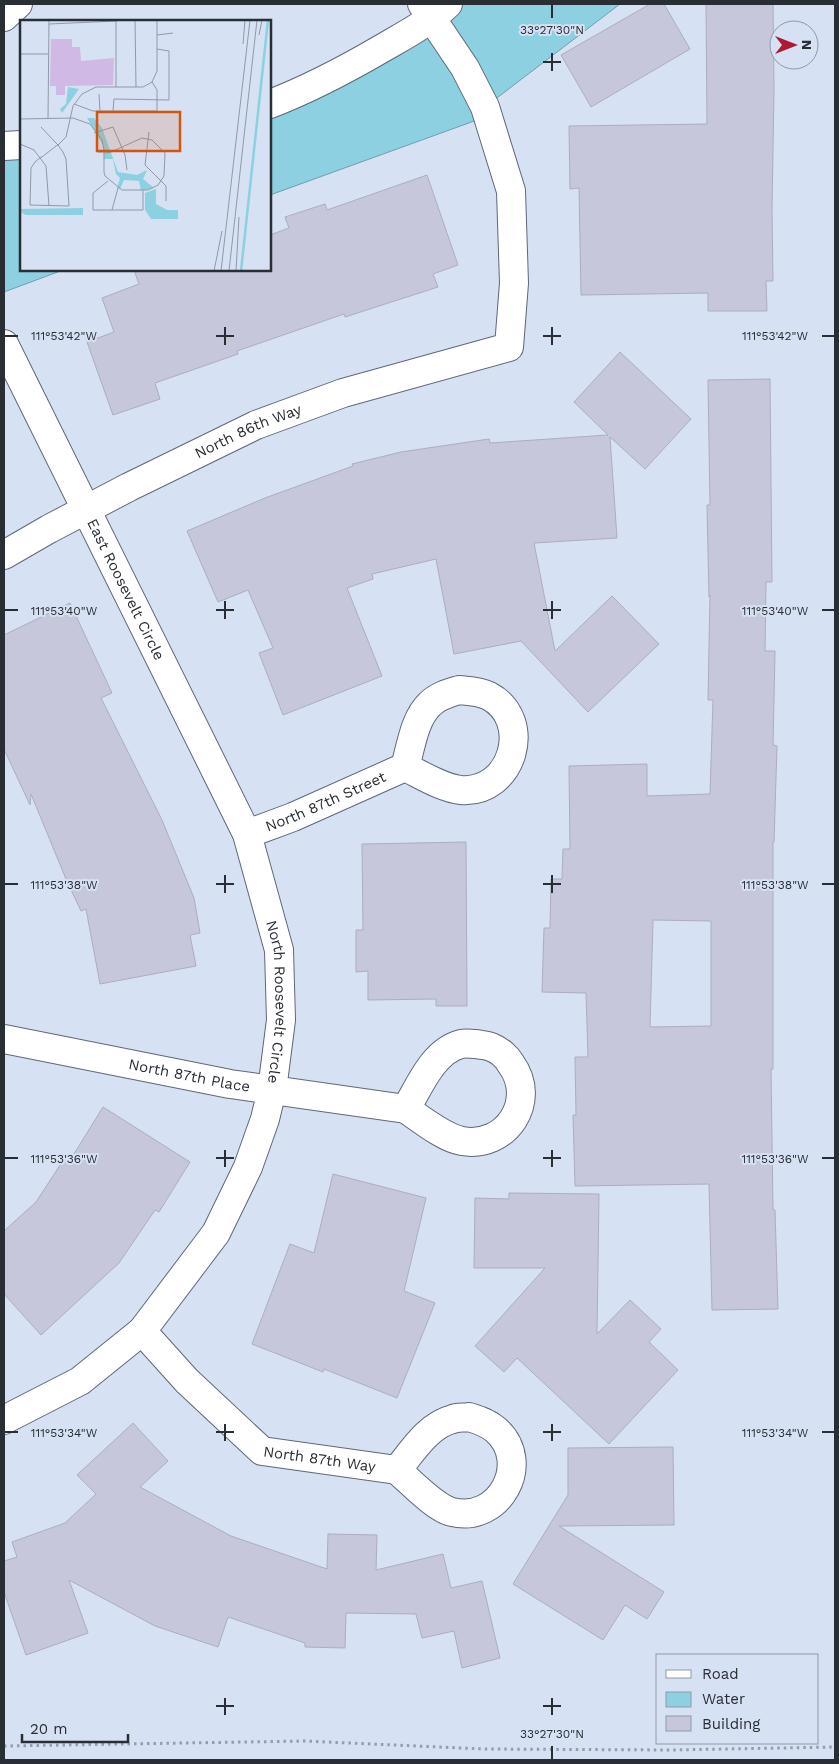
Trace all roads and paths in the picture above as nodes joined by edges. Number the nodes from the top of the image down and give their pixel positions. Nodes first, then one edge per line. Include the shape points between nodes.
1 (18, 4) edge
2 (434, 9) edge
3 (4, 17) edge
4 (271, 104) edge
5 (20, 145) edge
6 (4, 146) edge
7 (4, 344) edge
8 (86, 510) junction
9 (4, 555) edge
10 (405, 767) dead end
11 (247, 834) junction
12 (4, 1039) edge
13 (272, 1090) junction
14 (406, 1109) dead end
15 (142, 1331) junction
16 (4, 1420) edge
17 (397, 1470) dead end
18 (4, 1746) edge
19 (835, 1747) edge

1 - 3 street
2 - 4 street via 343,71
2 - 8 street, North 86th Way via 485,107 511,190 514,283 509,347 344,393 256,425
5 - 6 street
7 - 8 street, East Roosevelt Circle
8 - 9 street, North 86th Way
8 - 11 street, East Roosevelt Circle
10 - 11 street, North 87th Street
11 - 13 street, North Roosevelt Circle via 279,950 281,1020
12 - 13 street, North 87th Place
13 - 14 street, North 87th Place
13 - 15 street, North Roosevelt Circle via 248,1167 216,1234
15 - 16 street, North Roosevelt Circle via 80,1381
15 - 17 street, North 87th Way via 187,1381 262,1451
18 - 19 path via 304,1741 493,1749

